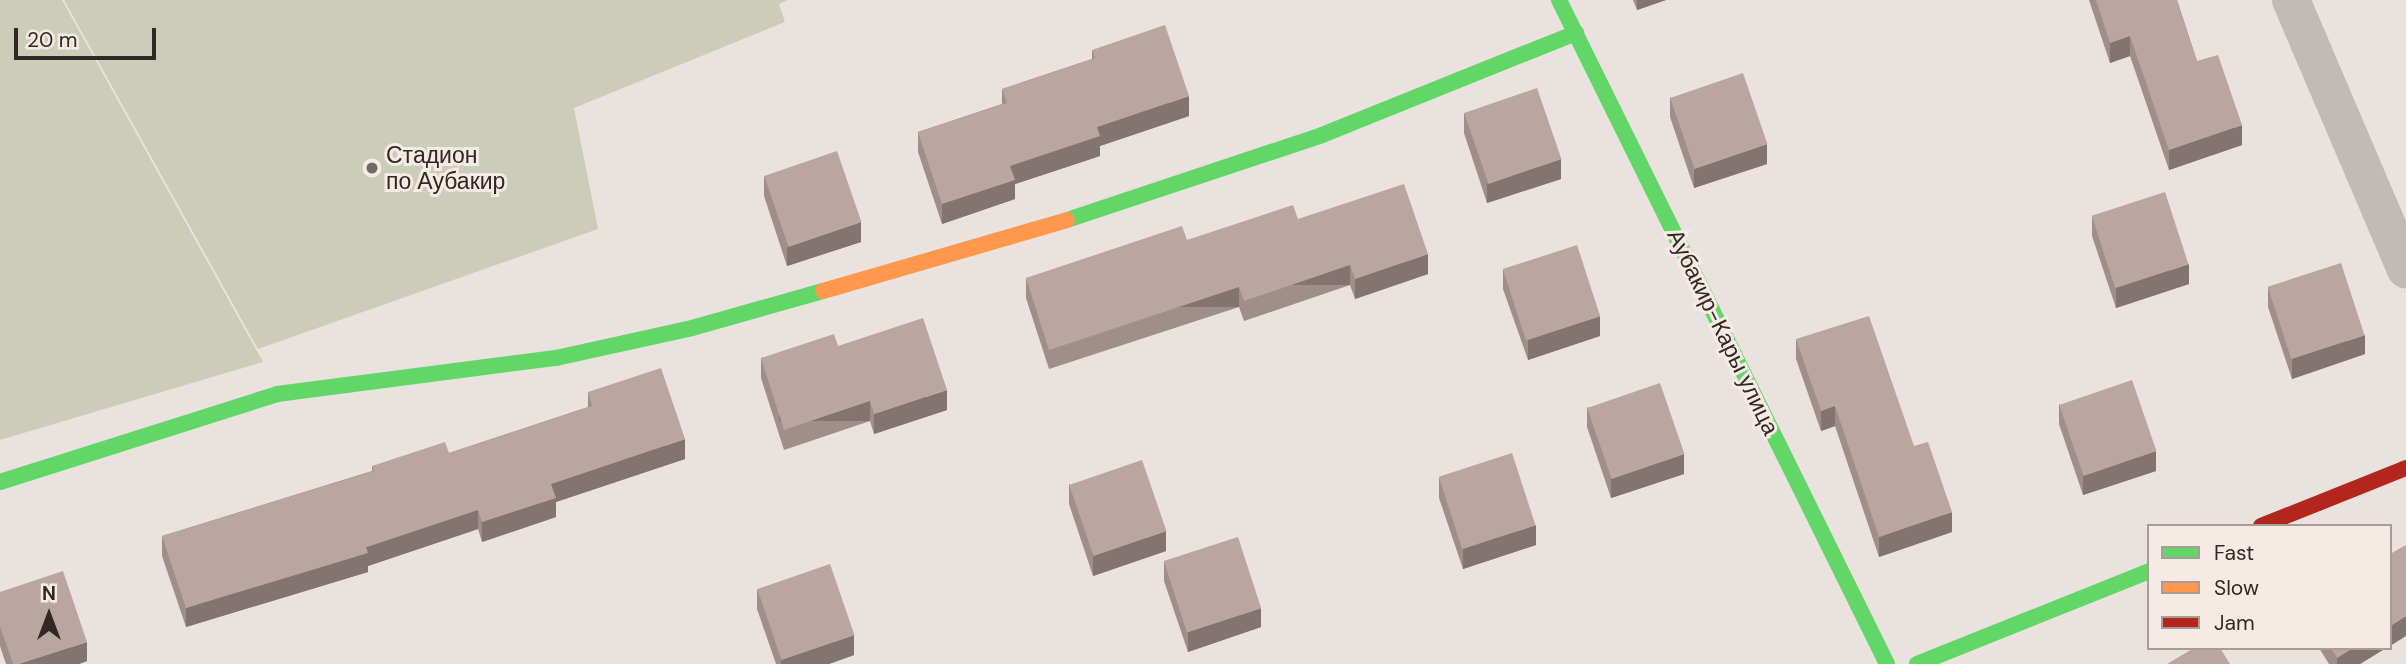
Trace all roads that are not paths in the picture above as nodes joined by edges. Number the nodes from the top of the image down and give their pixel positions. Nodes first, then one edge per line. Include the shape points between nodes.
1 (1559, 0) edge
2 (2291, 0) edge
3 (1576, 33) junction
4 (2406, 269) edge
5 (2406, 468) edge
6 (0, 482) edge
7 (2267, 524) edge
8 (2147, 572) edge
9 (1887, 664) edge
10 (1917, 664) edge

1 - 3 street, Аубакир-Кары улица
2 - 4 street
3 - 6 street via 1296,144 1039,229 692,328 556,358 277,394
3 - 9 street, Аубакир-Кары улица
5 - 7 street
8 - 10 street

